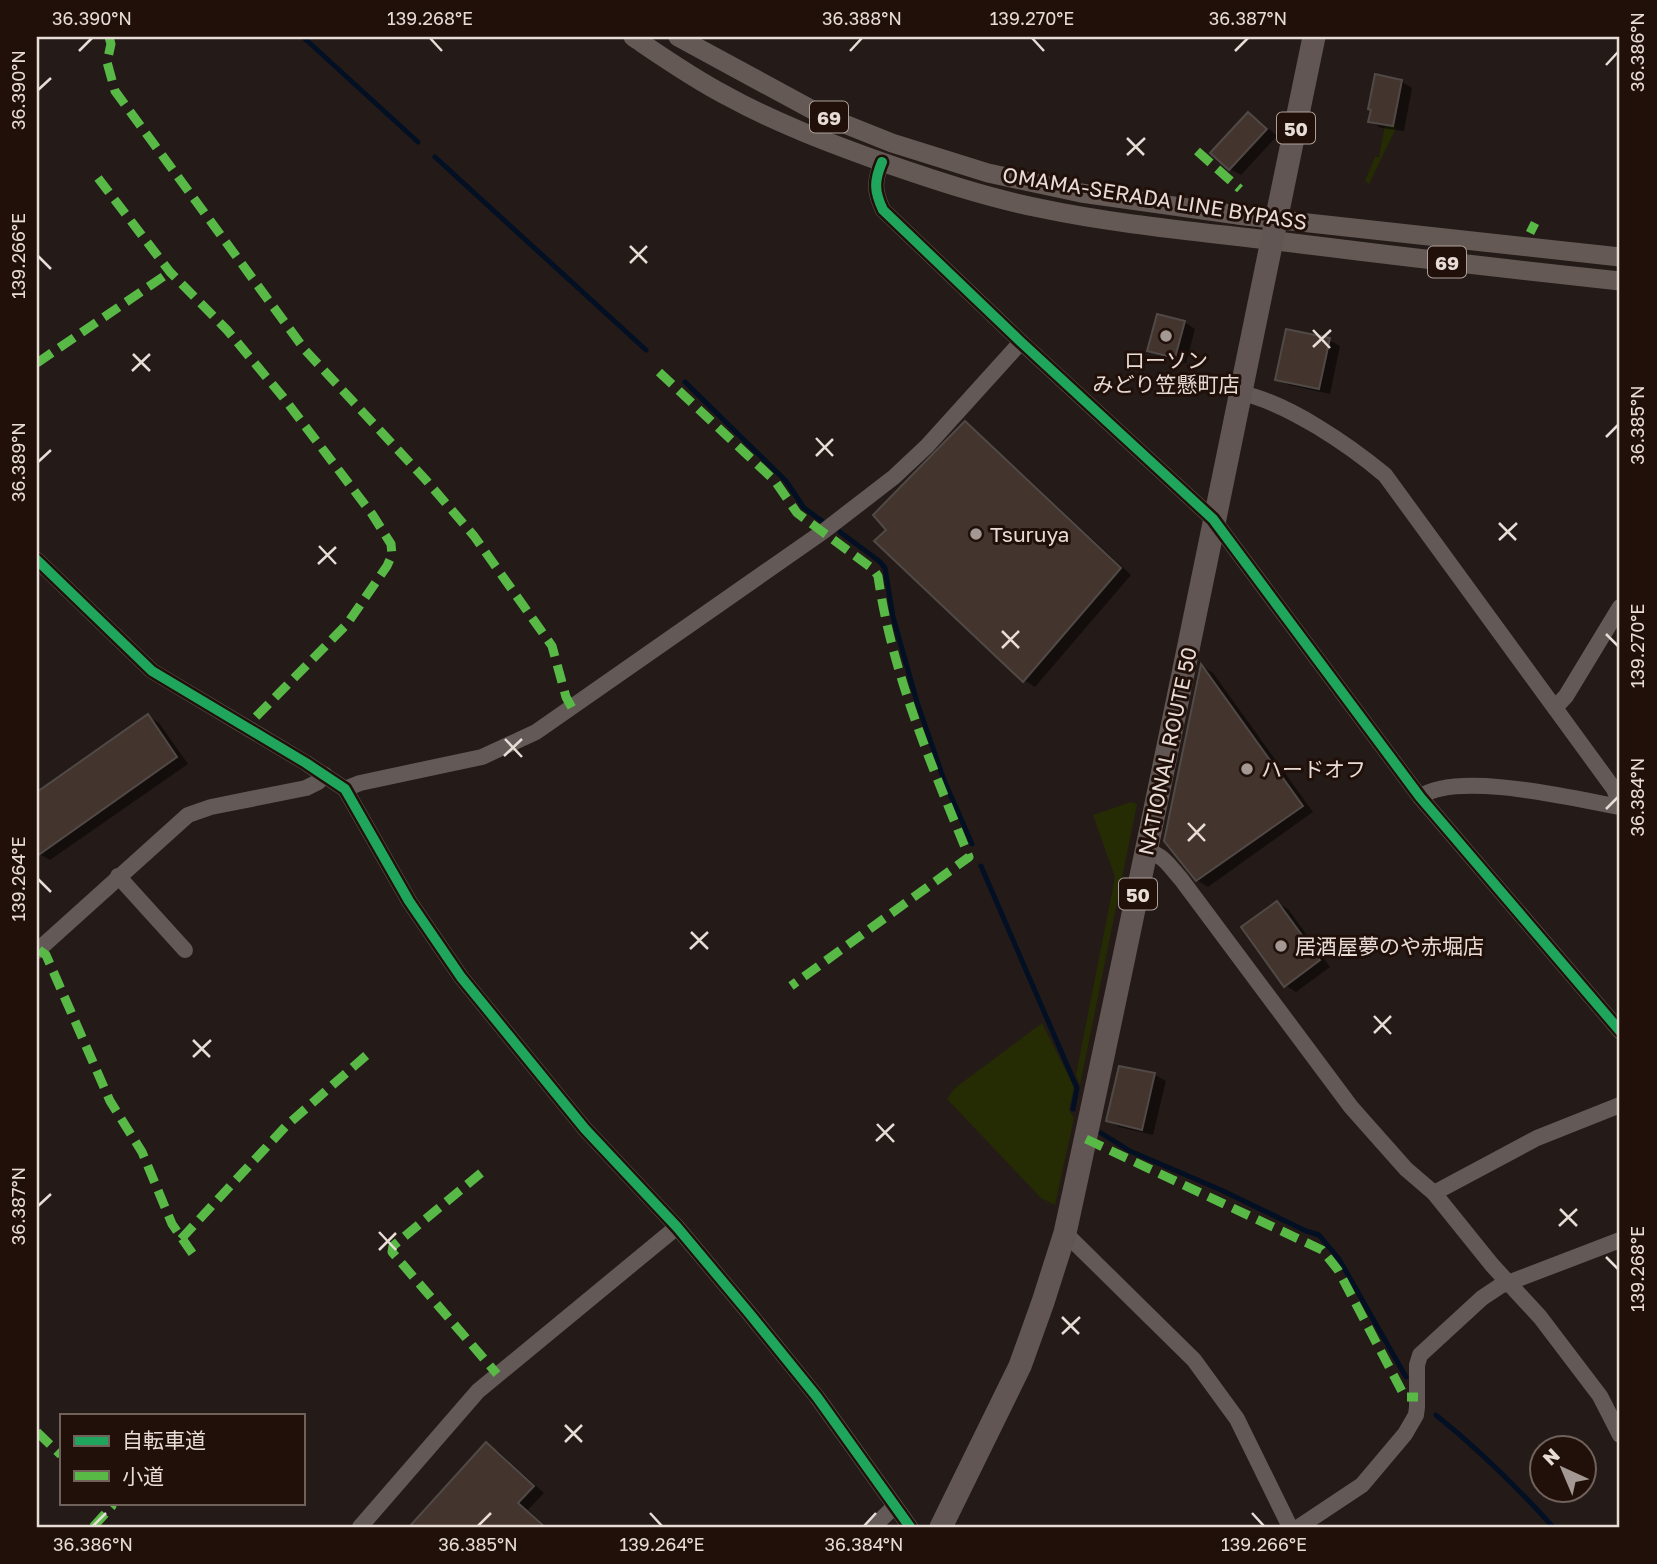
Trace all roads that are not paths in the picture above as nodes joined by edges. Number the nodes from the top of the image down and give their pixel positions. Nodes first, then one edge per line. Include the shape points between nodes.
1 (633, 37) edge
2 (678, 37) edge
3 (1314, 37) edge
4 (882, 162) junction
5 (1275, 230) junction
6 (1620, 257) edge
7 (1620, 281) edge
8 (1021, 342) junction
9 (1241, 393) junction
10 (1213, 519) junction
11 (37, 560) edge
12 (1620, 607) edge
13 (1555, 708) junction
14 (325, 775) junction
15 (345, 789) junction
16 (1420, 797) junction
17 (1620, 806) edge
18 (1147, 851) junction
19 (118, 876) junction
20 (185, 950) dead end
21 (37, 951) edge
22 (1620, 1031) edge
23 (1620, 1105) edge
24 (1434, 1193) junction
25 (677, 1227) junction
26 (1065, 1233) junction
27 (1620, 1240) edge
28 (1508, 1283) junction
29 (1620, 1432) edge
30 (895, 1506) junction
31 (1321, 1521) edge
32 (360, 1527) edge
33 (873, 1527) edge
34 (910, 1527) edge
35 (941, 1527) edge
36 (1290, 1527) edge
37 (1299, 1527) edge

1 - 4 main road, OMAMA-SERADA LINE BYPASS / 69 via 727,96
2 - 5 main road, OMAMA-SERADA LINE BYPASS / 69 via 822,114 892,143 1081,193
3 - 5 highway, NATIONAL ROUTE 50 / 50
4 - 5 main road, OMAMA-SERADA LINE BYPASS / 69 via 1041,208
4 - 8 street via 875,184 883,210
5 - 6 main road, OMAMA-SERADA LINE BYPASS / 69
5 - 7 main road, OMAMA-SERADA LINE BYPASS / 69
5 - 9 highway, NATIONAL ROUTE 50 / 50
8 - 10 street
8 - 15 street via 894,477 536,732 482,757
9 - 10 highway, NATIONAL ROUTE 50 / 50
9 - 13 street via 1278,406 1348,446 1385,475
10 - 16 street
10 - 18 highway, NATIONAL ROUTE 50 / 50
11 - 14 street via 152,671
12 - 13 street
13 - 17 street via 1614,789
14 - 15 street
14 - 19 street via 306,788 188,815
15 - 25 street via 409,901 461,977 585,1129
16 - 17 street via 1432,789 1461,785
16 - 22 street
18 - 24 street via 1163,858 1351,1107 1406,1170
18 - 26 highway, NATIONAL ROUTE 50 / 50
19 - 20 street
19 - 21 street
23 - 24 street via 1537,1138
24 - 28 street
25 - 30 street via 817,1397
25 - 32 street via 478,1391
26 - 35 highway, NATIONAL ROUTE 50 / 50 via 1020,1366
26 - 36 street via 1194,1360 1237,1419
27 - 28 street
28 - 29 street via 1600,1396
28 - 31 street via 1482,1298 1420,1354 1412,1422 1367,1480
30 - 33 street
30 - 34 street
31 - 37 street

